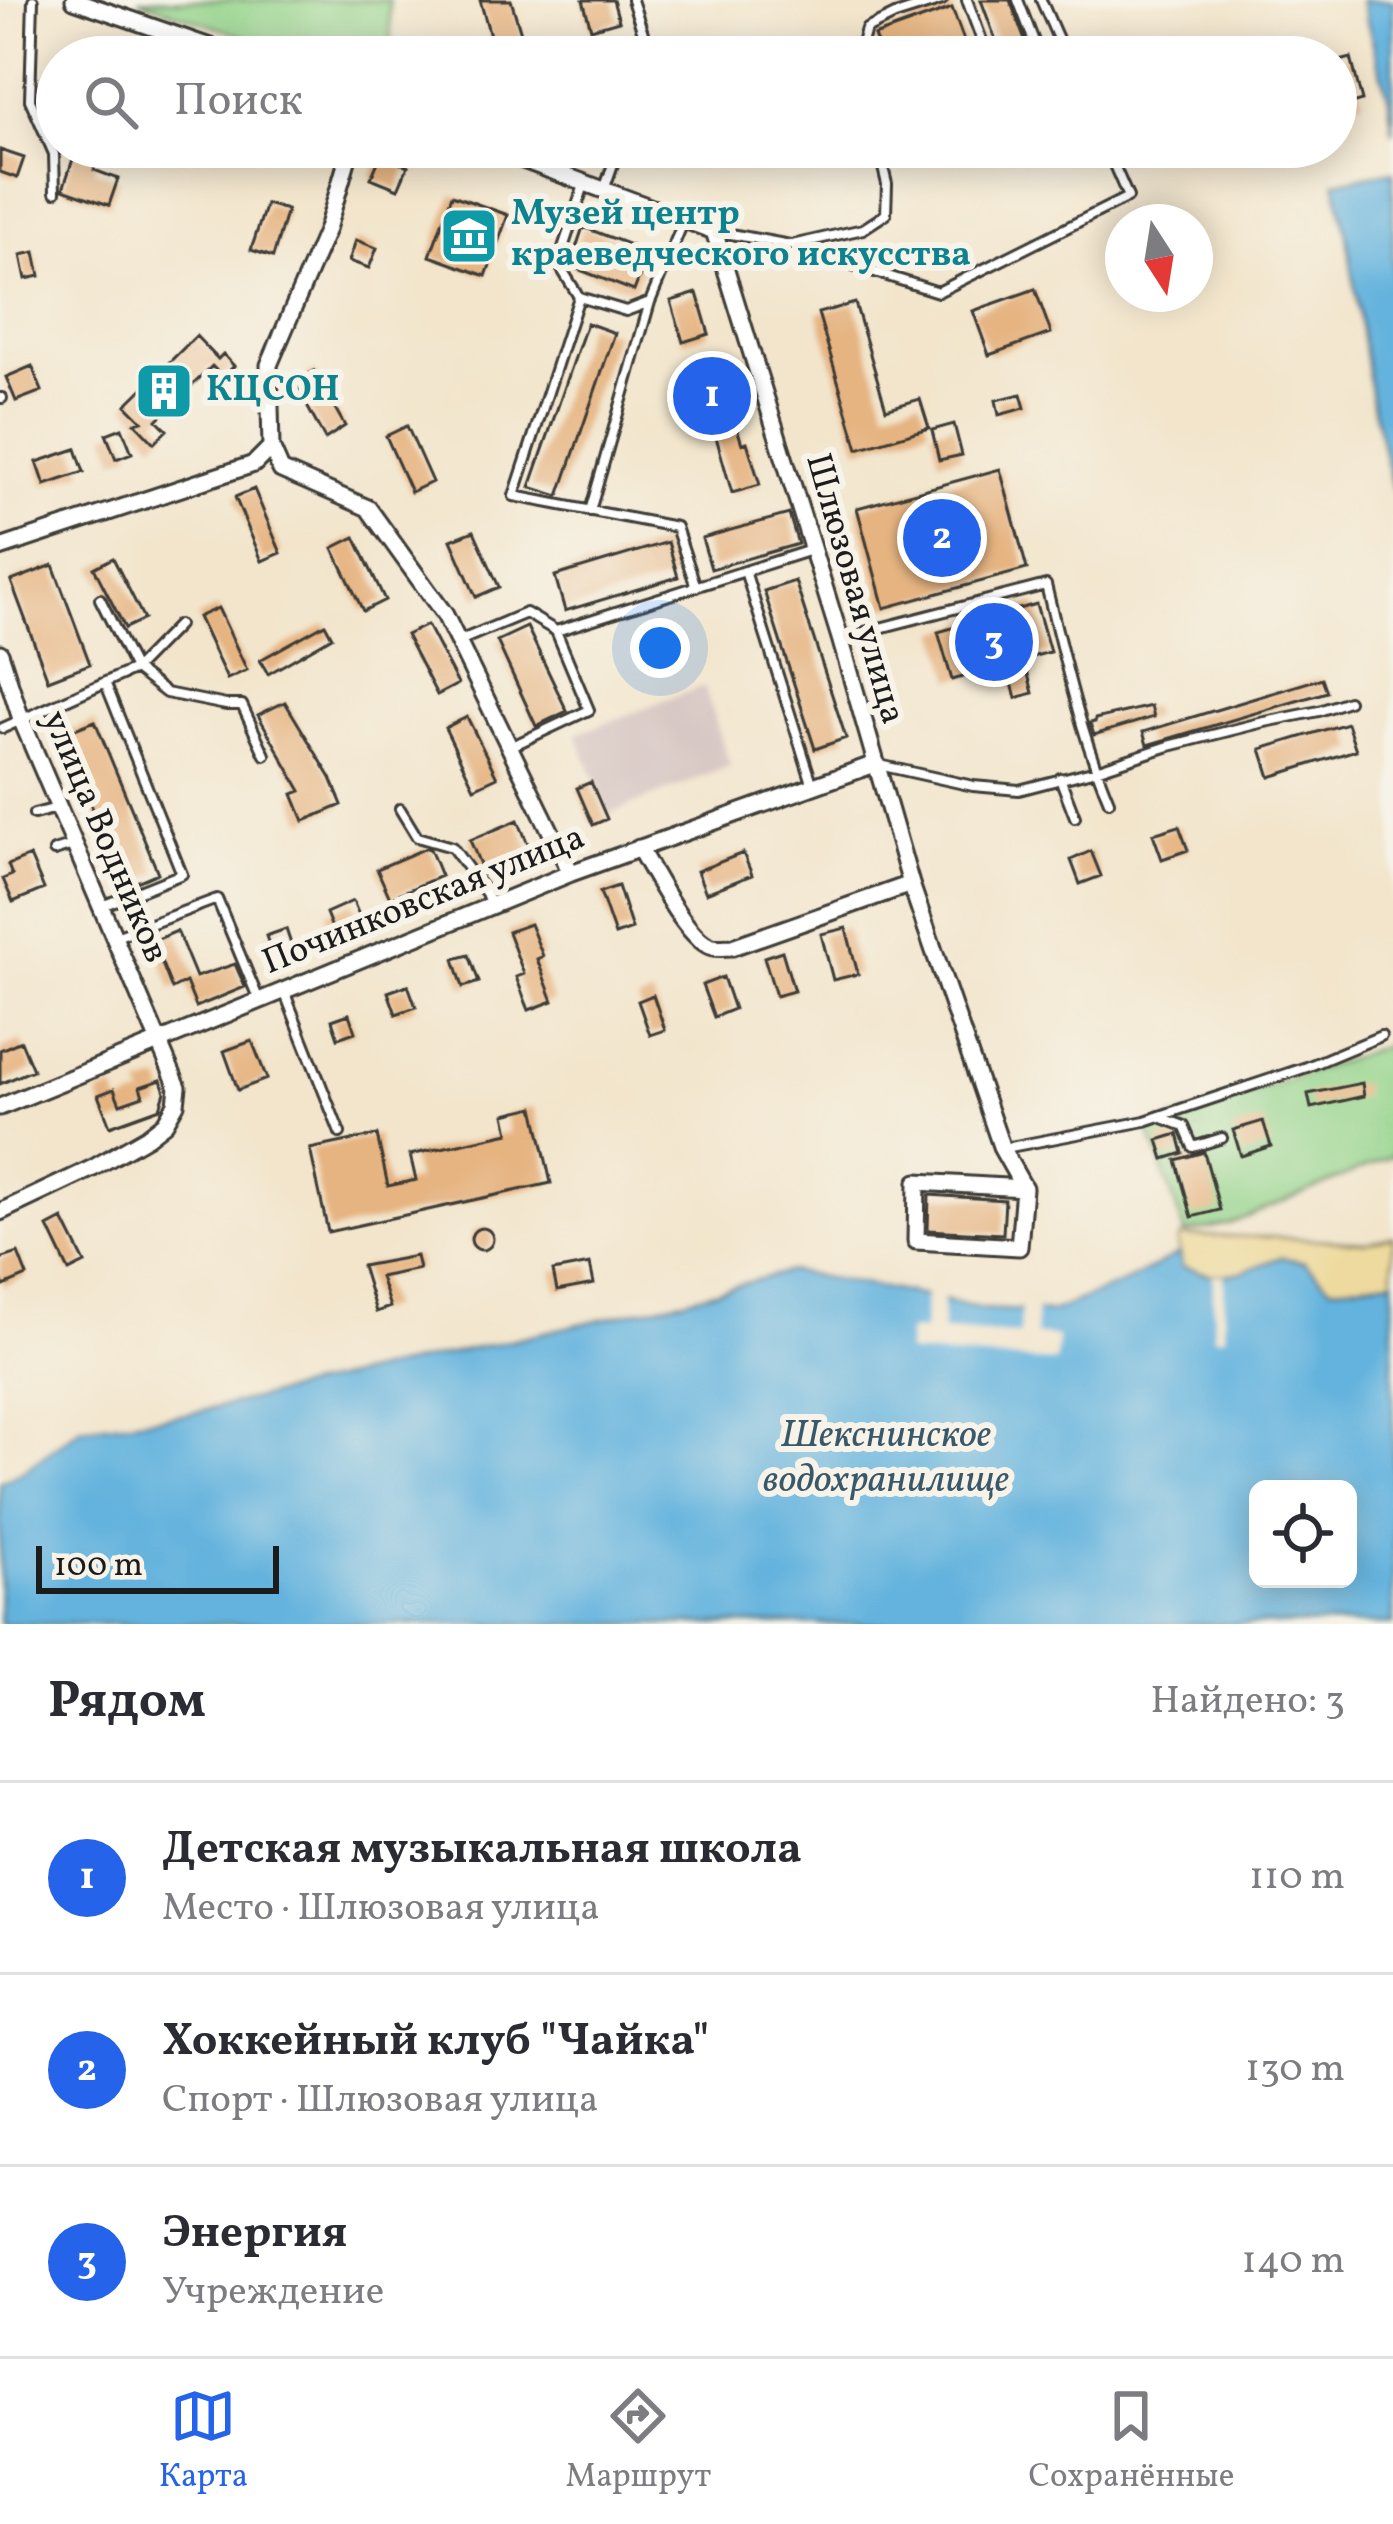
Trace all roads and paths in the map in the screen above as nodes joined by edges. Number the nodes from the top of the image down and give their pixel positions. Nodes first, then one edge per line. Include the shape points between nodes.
1 (32, 0) edge
2 (74, 0) edge
3 (632, 0) edge
4 (941, 0) edge
5 (967, 0) edge
6 (1018, 0) edge
7 (1041, 0) edge
8 (178, 36) edge
9 (643, 36) edge
10 (864, 36) edge
11 (980, 36) edge
12 (1032, 36) edge
13 (1057, 36) edge
14 (36, 114) edge
15 (54, 168) edge
16 (345, 168) edge
17 (543, 168) edge
18 (612, 168) edge
19 (883, 168) edge
20 (1115, 168) edge
21 (585, 184) junction
22 (604, 191) junction
23 (55, 192) dead end
24 (684, 220) junction
25 (714, 231) junction
26 (790, 245) junction
27 (579, 297) junction
28 (650, 302) junction
29 (271, 446) junction
30 (590, 511) junction
31 (0, 548) edge
32 (812, 550) junction
33 (745, 571) junction
34 (696, 587) junction
35 (100, 599) dead end
36 (178, 625) dead end
37 (556, 631) junction
38 (840, 638) junction
39 (458, 641) junction
40 (1, 657) edge
41 (135, 669) junction
42 (104, 682) junction
43 (1348, 701) dead end
44 (21, 719) junction
45 (3, 728) edge
46 (510, 748) junction
47 (265, 755) dead end
48 (874, 764) junction
49 (1096, 770) junction
50 (1060, 778) junction
51 (813, 786) junction
52 (1109, 801) dead end
53 (58, 807) junction
54 (400, 809) dead end
55 (34, 814) dead end
56 (1075, 817) dead end
57 (74, 844) junction
58 (639, 848) junction
59 (54, 851) dead end
60 (571, 873) junction
61 (911, 884) junction
62 (490, 906) junction
63 (100, 907) junction
64 (113, 938) junction
65 (284, 990) junction
66 (258, 1000) junction
67 (1382, 1036) dead end
68 (158, 1043) junction
69 (0, 1107) edge
70 (1159, 1117) junction
71 (340, 1133) dead end
72 (1222, 1138) dead end
73 (1002, 1149) junction
74 (1024, 1188) junction
75 (0, 1212) edge

1 - 14 lane
2 - 8 street
3 - 9 lane
4 - 10 lane
5 - 11 lane
6 - 12 lane
7 - 13 lane
15 - 23 lane
16 - 29 street via 269,365
17 - 21 street
18 - 22 lane
19 - 26 lane via 886,214 863,229
20 - 26 lane via 1128,197 938,292
21 - 22 street
21 - 27 lane via 558,263
22 - 24 street
24 - 25 street
24 - 28 lane
25 - 26 lane
25 - 32 street, Шлюзовая улица
27 - 28 lane via 626,310
27 - 30 lane via 514,496
28 - 30 lane
29 - 31 street via 254,464
29 - 39 street via 281,470 368,508
30 - 34 lane via 676,527
32 - 33 lane
32 - 38 street, Шлюзовая улица
33 - 34 lane
33 - 51 lane
34 - 37 lane
35 - 41 lane
36 - 41 lane
37 - 39 lane via 526,613
37 - 46 lane via 589,710
38 - 48 street, Шлюзовая улица
38 - 49 lane via 1046,586
39 - 46 street
40 - 44 street, улица Водников
41 - 42 lane
41 - 47 lane via 166,694 242,706
42 - 44 lane
42 - 63 lane via 182,874
43 - 49 lane
44 - 45 lane
44 - 53 street, улица Водников
46 - 60 street
48 - 50 lane via 1019,790
48 - 51 street, Починковская улица
48 - 61 street, Шлюзовая улица
49 - 50 lane
49 - 52 lane
50 - 56 lane
51 - 58 street, Починковская улица
53 - 55 lane
53 - 57 street, улица Водников
54 - 62 lane via 417,837 452,847
57 - 59 lane
57 - 63 street, улица Водников
58 - 60 street, Починковская улица
58 - 61 street via 686,924 712,947
60 - 62 street, Починковская улица
61 - 73 street, Шлюзовая улица
62 - 65 street, Починковская улица
63 - 64 street, улица Водников
64 - 66 lane via 218,899
64 - 68 street, улица Водников
65 - 66 street, Починковская улица
65 - 71 lane
66 - 68 street, Починковская улица
67 - 70 lane
68 - 69 street, Починковская улица
68 - 75 street, улица Водников via 178,1087 165,1124
70 - 72 lane via 1184,1126 1193,1147
70 - 73 lane
73 - 74 street, Шлюзовая улица
74 - 74 street via 1019,1247 916,1241 917,1182

